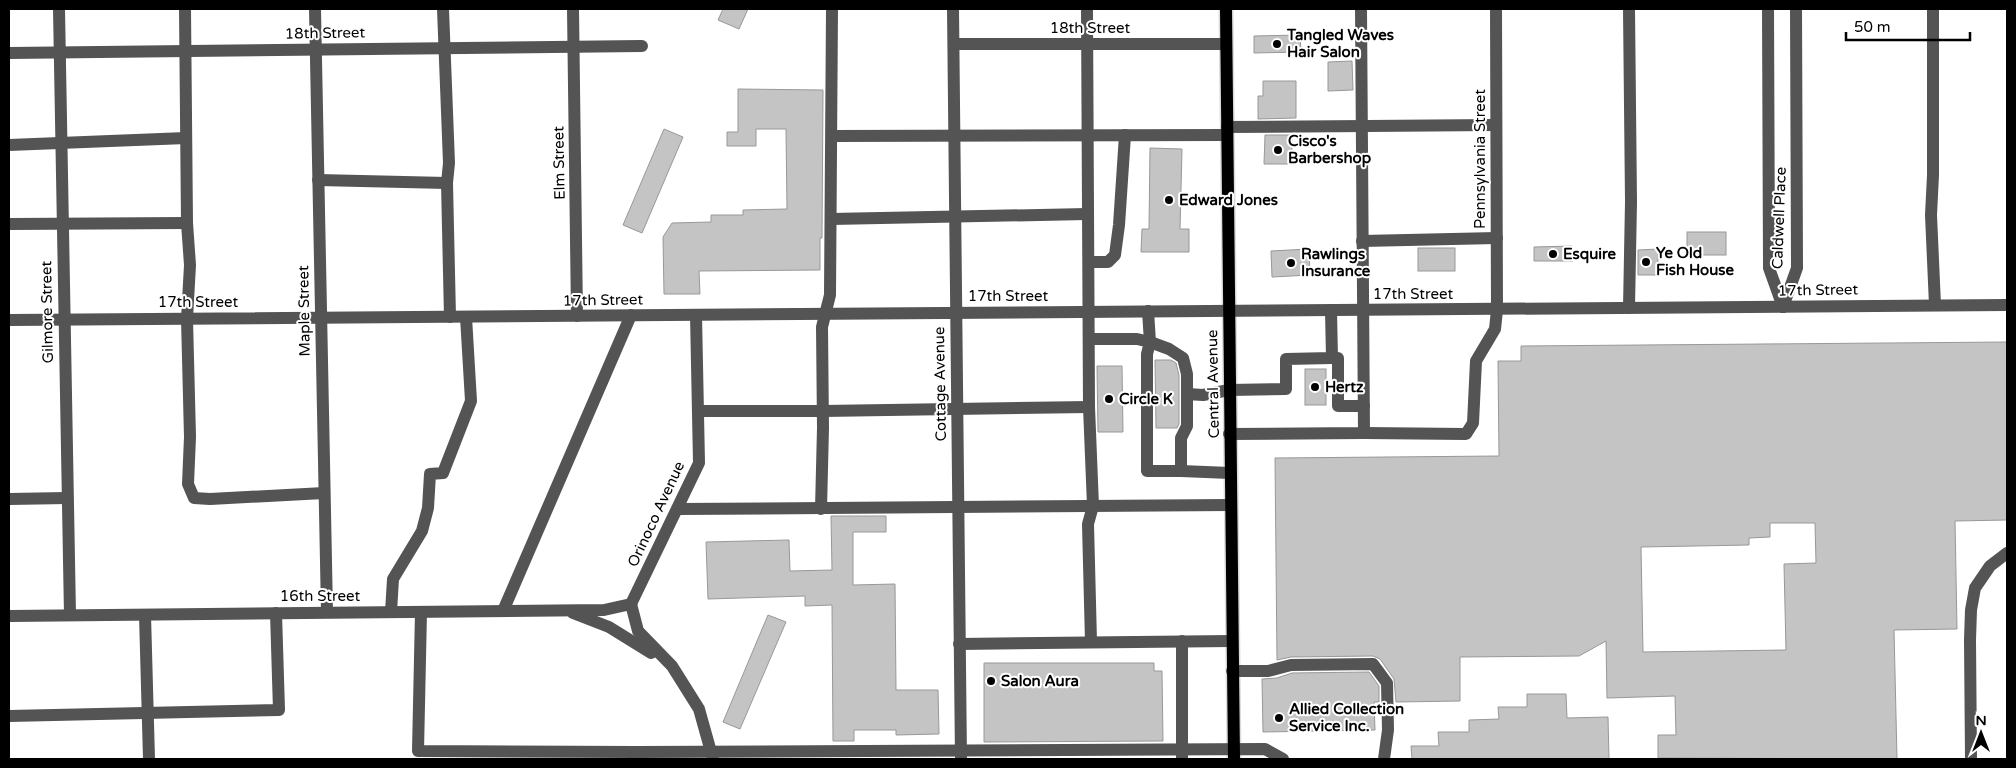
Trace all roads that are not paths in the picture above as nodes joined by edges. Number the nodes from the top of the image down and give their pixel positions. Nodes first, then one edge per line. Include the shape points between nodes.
1 (58, 9) edge
2 (185, 9) edge
3 (315, 9) edge
4 (443, 9) edge
5 (573, 9) edge
6 (832, 9) edge
7 (953, 9) edge
8 (1087, 9) edge
9 (1226, 9) edge
10 (1362, 9) edge
11 (1496, 9) edge
12 (1629, 9) edge
13 (1768, 9) edge
14 (1796, 9) edge
15 (1933, 9) edge
16 (954, 44) junction
17 (1088, 44) junction
18 (1226, 44) junction
19 (642, 46) dead end
20 (573, 47) junction
21 (443, 48) junction
22 (316, 50) junction
23 (184, 51) junction
24 (9, 53) edge
25 (59, 53) junction
26 (1496, 125) junction
27 (1362, 128) junction
28 (1227, 131) junction
29 (1088, 134) junction
30 (954, 135) junction
31 (1125, 135) junction
32 (832, 136) junction
33 (186, 138) junction
34 (61, 144) junction
35 (9, 145) edge
36 (318, 180) junction
37 (447, 183) junction
38 (1088, 214) junction
39 (955, 216) junction
40 (831, 219) junction
41 (187, 223) junction
42 (9, 224) edge
43 (62, 224) junction
44 (1497, 238) junction
45 (1362, 241) junction
46 (1089, 262) junction
47 (1935, 305) junction
48 (2007, 305) edge
49 (1783, 307) junction
50 (1629, 308) junction
51 (1331, 310) junction
52 (1362, 310) junction
53 (1497, 310) junction
54 (1148, 311) junction
55 (1228, 311) junction
56 (955, 312) junction
57 (1089, 312) junction
58 (826, 313) junction
59 (696, 315) junction
60 (577, 316) junction
61 (631, 316) junction
62 (450, 317) junction
63 (466, 317) junction
64 (187, 318) junction
65 (320, 318) junction
66 (63, 319) junction
67 (9, 320) edge
68 (1089, 339) junction
69 (1150, 342) junction
70 (1332, 358) junction
71 (1229, 390) junction
72 (1187, 394) junction
73 (1089, 406) junction
74 (1364, 406) junction
75 (956, 409) junction
76 (698, 411) junction
77 (823, 411) junction
78 (1364, 433) junction
79 (1230, 434) junction
80 (1181, 471) junction
81 (1230, 473) junction
82 (324, 493) junction
83 (67, 498) junction
84 (9, 499) edge
85 (1230, 505) junction
86 (1093, 506) junction
87 (958, 507) junction
88 (678, 509) junction
89 (821, 509) junction
90 (2007, 553) edge
91 (631, 604) junction
92 (566, 610) junction
93 (503, 611) junction
94 (327, 612) junction
95 (391, 612) junction
96 (421, 612) junction
97 (276, 613) junction
98 (70, 615) junction
99 (145, 615) junction
100 (9, 616) edge
101 (1182, 641) junction
102 (1232, 641) junction
103 (1091, 642) junction
104 (959, 644) junction
105 (672, 666) junction
106 (1232, 671) junction
107 (148, 714) junction
108 (9, 716) edge
109 (961, 754) edge
110 (1182, 754) edge
111 (1234, 754) edge
112 (418, 755) edge
113 (713, 755) edge
114 (149, 759) edge
115 (1283, 759) edge
116 (1384, 759) edge
117 (1972, 759) edge

1 - 25 street, Gilmore Street
2 - 23 street
3 - 22 street, Maple Street
4 - 21 street
5 - 20 street, Elm Street
6 - 32 street
7 - 16 street, Cottage Avenue
8 - 17 street
9 - 18 main road, Central Avenue
10 - 27 street
11 - 26 street, Pennsylvania Street
12 - 50 street
13 - 49 street, Caldwell Place via 1768,268
14 - 49 street, Caldwell Place via 1797,268
15 - 47 street via 1931,215
16 - 17 street, 18th Street
16 - 30 street, Cottage Avenue
17 - 18 street, 18th Street
17 - 29 street
18 - 28 main road, Central Avenue
19 - 20 street, 18th Street
20 - 21 street, 18th Street
20 - 60 street, Elm Street
21 - 22 street, 18th Street
21 - 37 street via 447,88
22 - 23 street, 18th Street
22 - 36 street, Maple Street
23 - 25 street, 18th Street
23 - 33 street
24 - 25 street, 18th Street
25 - 34 street, Gilmore Street
26 - 27 street
26 - 44 street, Pennsylvania Street
27 - 28 street
27 - 45 street
28 - 31 street
28 - 55 main road, Central Avenue
29 - 30 street
29 - 31 street
29 - 38 street
30 - 32 street
30 - 39 street, Cottage Avenue
31 - 46 street via 1115,255 1108,262
32 - 40 street
33 - 34 street
33 - 41 street
34 - 35 street
34 - 43 street, Gilmore Street
36 - 37 street
36 - 65 street, Maple Street
37 - 62 street
38 - 39 street
38 - 46 street
39 - 40 street
39 - 56 street, Cottage Avenue
40 - 58 street via 830,295
41 - 43 street
41 - 64 street via 190,265
42 - 43 street
43 - 66 street, Gilmore Street
44 - 45 street
44 - 53 street, Pennsylvania Street
45 - 52 street
46 - 57 street
47 - 48 street, 17th Street
47 - 49 street, 17th Street
49 - 50 street, 17th Street
50 - 53 street, 17th Street
51 - 52 street, 17th Street
51 - 55 street, 17th Street
51 - 70 street
52 - 53 street, 17th Street
52 - 74 street
53 - 78 street, Pennsylvania Street via 1495,329 1476,361 1473,423 1466,434
54 - 55 street, 17th Street
54 - 57 street, 17th Street
54 - 69 street
55 - 71 main road, Central Avenue
56 - 57 street, 17th Street
56 - 58 street, 17th Street
56 - 75 street, Cottage Avenue
57 - 68 street
58 - 59 street, 17th Street
58 - 77 street via 822,327
59 - 61 street, 17th Street
59 - 76 street, Orinoco Avenue
60 - 61 street, 17th Street
60 - 63 street, 17th Street
61 - 93 street
62 - 63 street, 17th Street
62 - 65 street, 17th Street
63 - 95 street via 471,401 443,473 430,474 428,508 422,531 393,579
64 - 65 street, 17th Street
64 - 66 street, 17th Street
64 - 82 street via 188,484 194,498
65 - 82 street, Maple Street
66 - 67 street, 17th Street
66 - 83 street, Gilmore Street
68 - 69 street
68 - 73 street
69 - 72 street via 1183,358
69 - 80 street via 1146,354 1146,471
70 - 71 street via 1286,359 1286,389
70 - 74 street via 1338,358 1338,406
71 - 72 street via 1203,395
71 - 79 main road, Central Avenue
72 - 80 street via 1188,426 1182,438
73 - 75 street
73 - 86 street
74 - 78 street
75 - 77 street
75 - 87 street, Cottage Avenue
76 - 77 street
76 - 88 street, Orinoco Avenue via 699,463
77 - 89 street
78 - 79 street
79 - 81 main road, Central Avenue
80 - 81 street
81 - 85 main road, Central Avenue
82 - 94 street, Maple Street
83 - 84 street
83 - 98 street, Gilmore Street
85 - 86 street
85 - 102 main road, Central Avenue
86 - 87 street
86 - 103 street via 1088,524
87 - 89 street
87 - 104 street, Cottage Avenue
88 - 89 street
88 - 91 street, Orinoco Avenue
90 - 117 street via 1990,566 1975,588 1970,640
91 - 92 street, 16th Street via 604,610
91 - 105 street via 638,631
92 - 93 street, 16th Street
92 - 105 street via 609,627
93 - 96 street, 16th Street
94 - 95 street, 16th Street
94 - 97 street, 16th Street
95 - 96 street, 16th Street
96 - 112 street
97 - 99 street, 16th Street
97 - 107 street via 279,710
98 - 99 street, 16th Street
98 - 100 street, 16th Street
99 - 107 street
101 - 102 street
101 - 103 street
101 - 110 street
102 - 106 main road, Central Avenue
103 - 104 street
104 - 109 street, Cottage Avenue
105 - 113 street via 699,709
106 - 111 main road, Central Avenue
106 - 116 street via 1268,671 1291,665 1373,664 1387,683 1388,730
107 - 108 street
107 - 114 street
109 - 110 street
109 - 113 street
110 - 111 street
111 - 115 street via 1265,749
112 - 113 street

